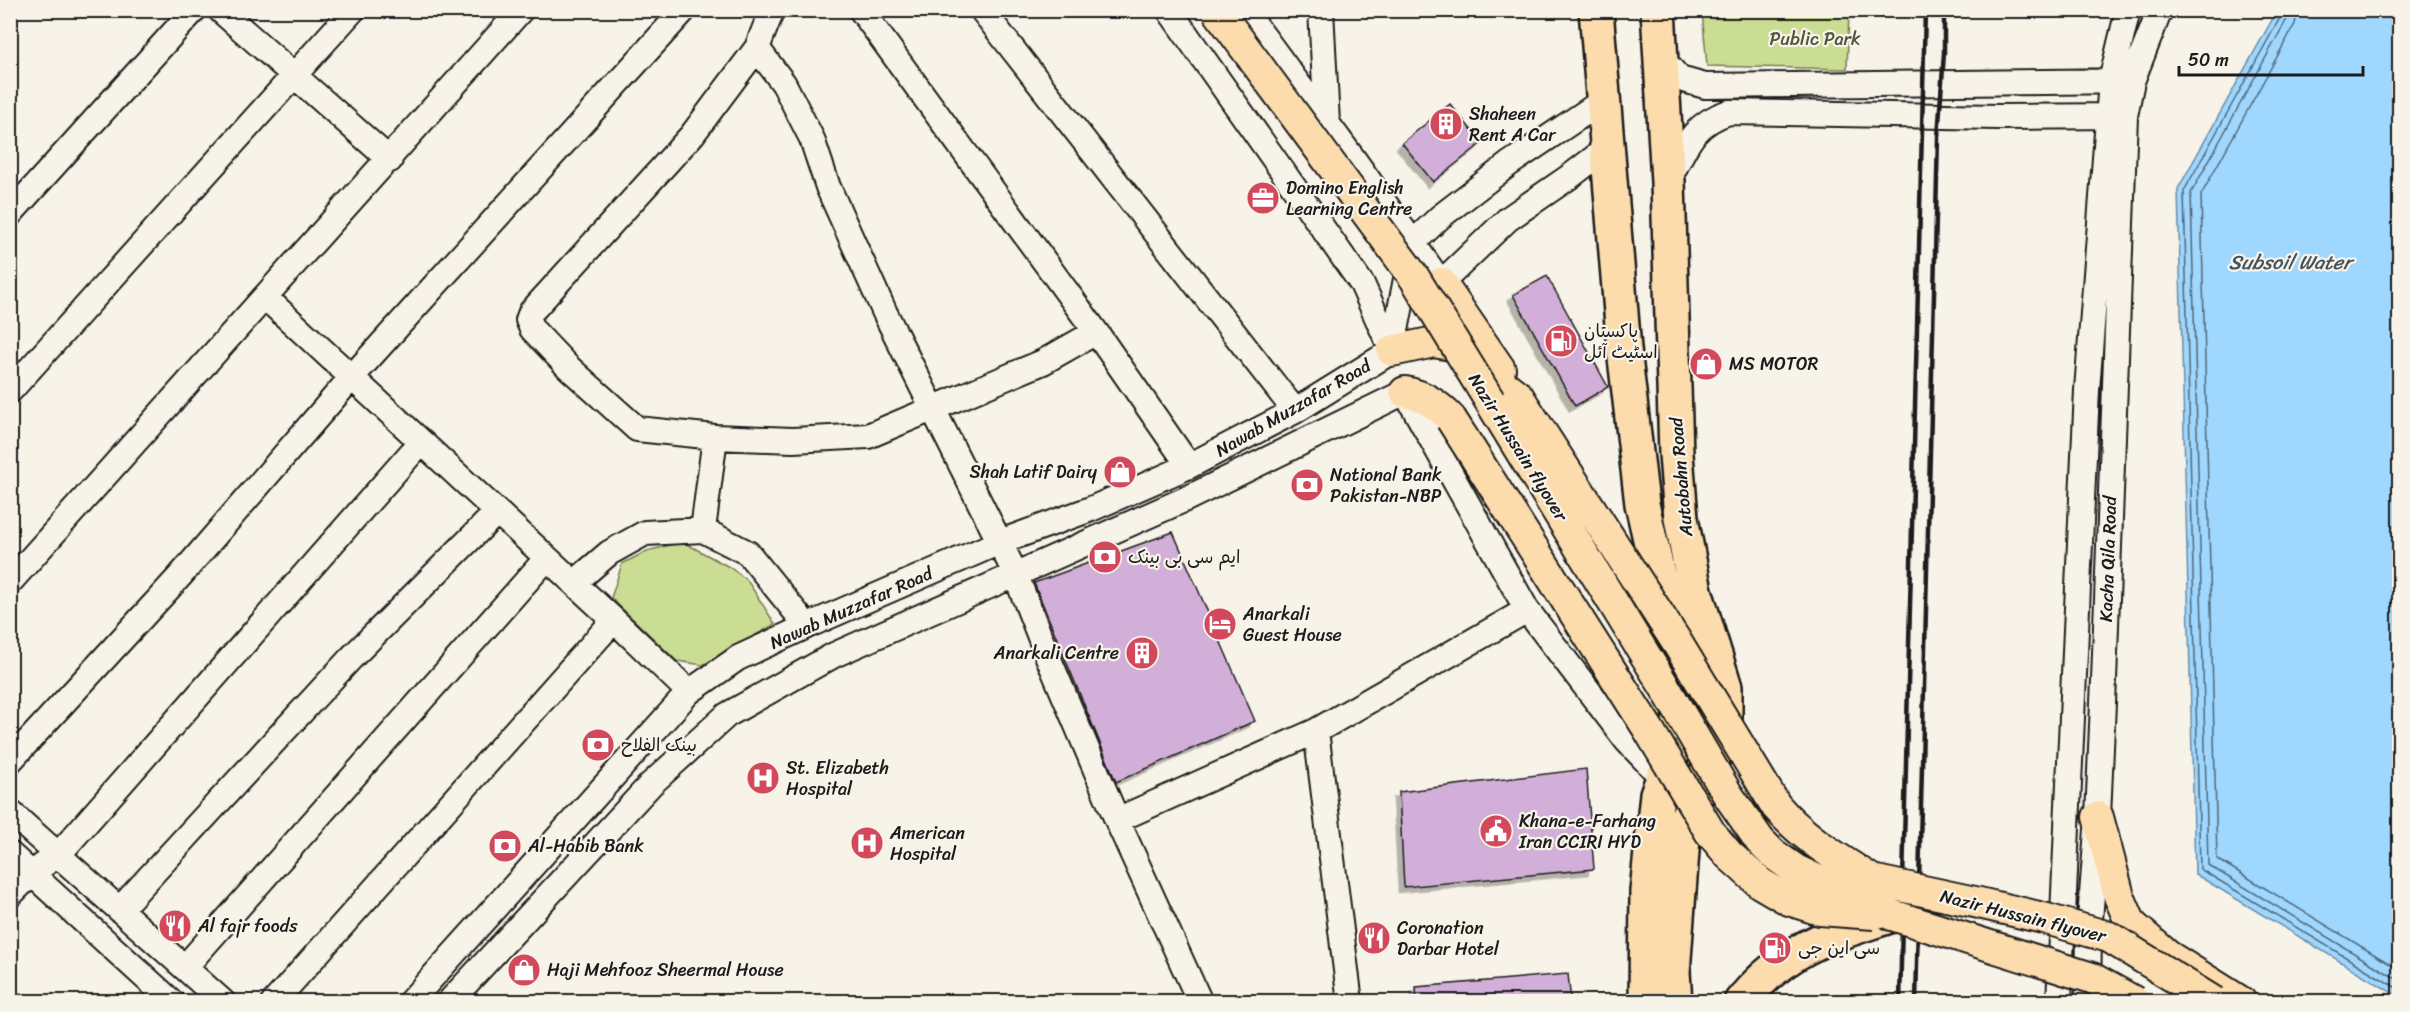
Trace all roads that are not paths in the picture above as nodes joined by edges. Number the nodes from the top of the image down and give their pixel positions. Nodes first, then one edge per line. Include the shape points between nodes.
1 (194, 10) edge
2 (220, 10) edge
3 (353, 10) edge
4 (521, 10) edge
5 (684, 10) edge
6 (772, 10) edge
7 (861, 10) edge
8 (982, 10) edge
9 (1169, 10) edge
10 (1217, 10) edge
11 (1244, 10) edge
12 (1321, 10) edge
13 (1596, 10) edge
14 (1658, 10) edge
15 (2128, 10) edge
16 (2160, 10) edge
17 (757, 48) junction
18 (1662, 58) junction
19 (295, 75) junction
20 (2121, 81) junction
21 (1604, 100) junction
22 (2117, 116) junction
23 (1327, 123) junction
24 (1607, 148) junction
25 (390, 160) junction
26 (1668, 182) junction
27 (10, 214) edge
28 (1413, 243) junction
29 (1441, 283) junction
30 (266, 297) junction
31 (1095, 332) junction
32 (1434, 342) junction
33 (1392, 351) junction
34 (351, 378) junction
35 (10, 391) edge
36 (1405, 392) junction
37 (1518, 396) junction
38 (932, 408) junction
39 (1295, 411) junction
40 (715, 438) junction
41 (421, 442) junction
42 (1189, 466) junction
43 (498, 512) junction
44 (703, 530) junction
45 (1000, 542) junction
46 (547, 558) junction
47 (1015, 573) junction
48 (10, 582) edge
49 (574, 583) junction
50 (1527, 610) junction
51 (614, 620) junction
52 (807, 626) junction
53 (689, 692) junction
54 (1316, 730) junction
55 (10, 761) edge
56 (1663, 778) junction
57 (1691, 807) junction
58 (10, 812) edge
59 (2098, 817) junction
60 (1117, 820) junction
61 (10, 854) edge
62 (59, 854) junction
63 (32, 873) junction
64 (1815, 879) junction
65 (1872, 880) junction
66 (10, 895) edge
67 (120, 909) junction
68 (1892, 915) junction
69 (185, 967) junction
70 (172, 1002) edge
71 (223, 1002) edge
72 (274, 1002) edge
73 (410, 1002) edge
74 (449, 1002) edge
75 (1200, 1002) edge
76 (1350, 1002) edge
77 (1646, 1002) edge
78 (1675, 1002) edge
79 (1741, 1002) edge
80 (2059, 1002) edge
81 (2088, 1002) edge
82 (2135, 1002) edge
83 (2214, 1002) edge
84 (2241, 1002) edge

1 - 27 street
2 - 19 street
3 - 19 street
4 - 25 street
5 - 34 street
6 - 17 street
7 - 31 street
8 - 39 street
9 - 33 street via 1362,284
10 - 64 main road, Nazir Hussain flyover, bridge via 1414,277 1747,825 1773,854
11 - 23 street
12 - 23 street
13 - 21 highway, Autobahn Road
14 - 18 highway, Autobahn Road
15 - 20 street
16 - 20 street
17 - 38 street via 784,84 812,139 828,187
17 - 40 street via 692,135 531,312 528,320 531,329 567,366 637,429
18 - 20 street via 1680,79 1705,86
18 - 26 highway, Autobahn Road
19 - 25 street
19 - 35 street
20 - 22 street
21 - 24 highway, Autobahn Road
21 - 28 street via 1509,164
22 - 26 street via 1729,112 1713,117 1692,134
22 - 59 street, Kacha Qila Road
22 - 80 street, Kacha Qila Road via 2087,390
23 - 28 street
24 - 29 street via 1508,219
24 - 56 highway, Autobahn Road via 1642,504 1681,653 1679,737
25 - 30 street
26 - 57 highway, Autobahn Road via 1681,518 1695,591 1725,687 1725,731
28 - 29 street
28 - 33 street
29 - 32 street
29 - 37 main road
30 - 34 street
30 - 48 street
31 - 38 street via 1043,362
31 - 42 street
32 - 33 main road
32 - 37 main road via 1451,345 1473,357
33 - 39 street, Nawab Muzzafar Road
34 - 41 street
34 - 55 street via 180,576
36 - 47 street, Nawab Muzzafar Road via 1188,498
36 - 50 street
36 - 68 main road, bridge via 1430,400 1451,419 1710,832 1729,855 1760,883 1789,900 1820,910
37 - 65 main road, bridge via 1676,641 1776,806 1810,839
38 - 40 street via 868,436 793,440
38 - 45 street
39 - 42 street, Nawab Muzzafar Road
40 - 44 street
41 - 43 street
41 - 62 street
42 - 45 street, Nawab Muzzafar Road via 1091,509
43 - 46 street
43 - 67 street via 351,658
44 - 49 street via 645,534 609,553
44 - 52 street via 748,554
45 - 47 street
45 - 52 street, Nawab Muzzafar Road
46 - 49 street
46 - 69 street
47 - 60 street
47 - 74 street, Nawab Muzzafar Road via 834,655 727,715 651,784
49 - 51 street
50 - 54 street
50 - 56 street via 1627,741
51 - 53 street
51 - 72 street
52 - 53 street, Nawab Muzzafar Road via 738,658
53 - 73 street, Nawab Muzzafar Road
54 - 60 street
54 - 76 street
56 - 57 street
56 - 77 highway, Autobahn Road via 1657,794 1647,891
57 - 78 highway, Autobahn Road via 1684,824 1679,868
58 - 62 street
59 - 81 street, Kacha Qila Road
59 - 84 main road via 2119,896 2131,924 2168,956
60 - 75 street
61 - 63 street
62 - 63 street
62 - 67 street
63 - 66 street
63 - 70 street
64 - 65 main road, Nazir Hussain flyover, bridge
64 - 68 main road, Nazir Hussain flyover, bridge
65 - 83 main road, Nazir Hussain flyover, bridge via 2043,918 2109,937
67 - 69 street
68 - 79 highway via 1824,939 1790,957 1769,972
68 - 82 main road, Nazir Hussain flyover, bridge via 2092,978
69 - 71 street

